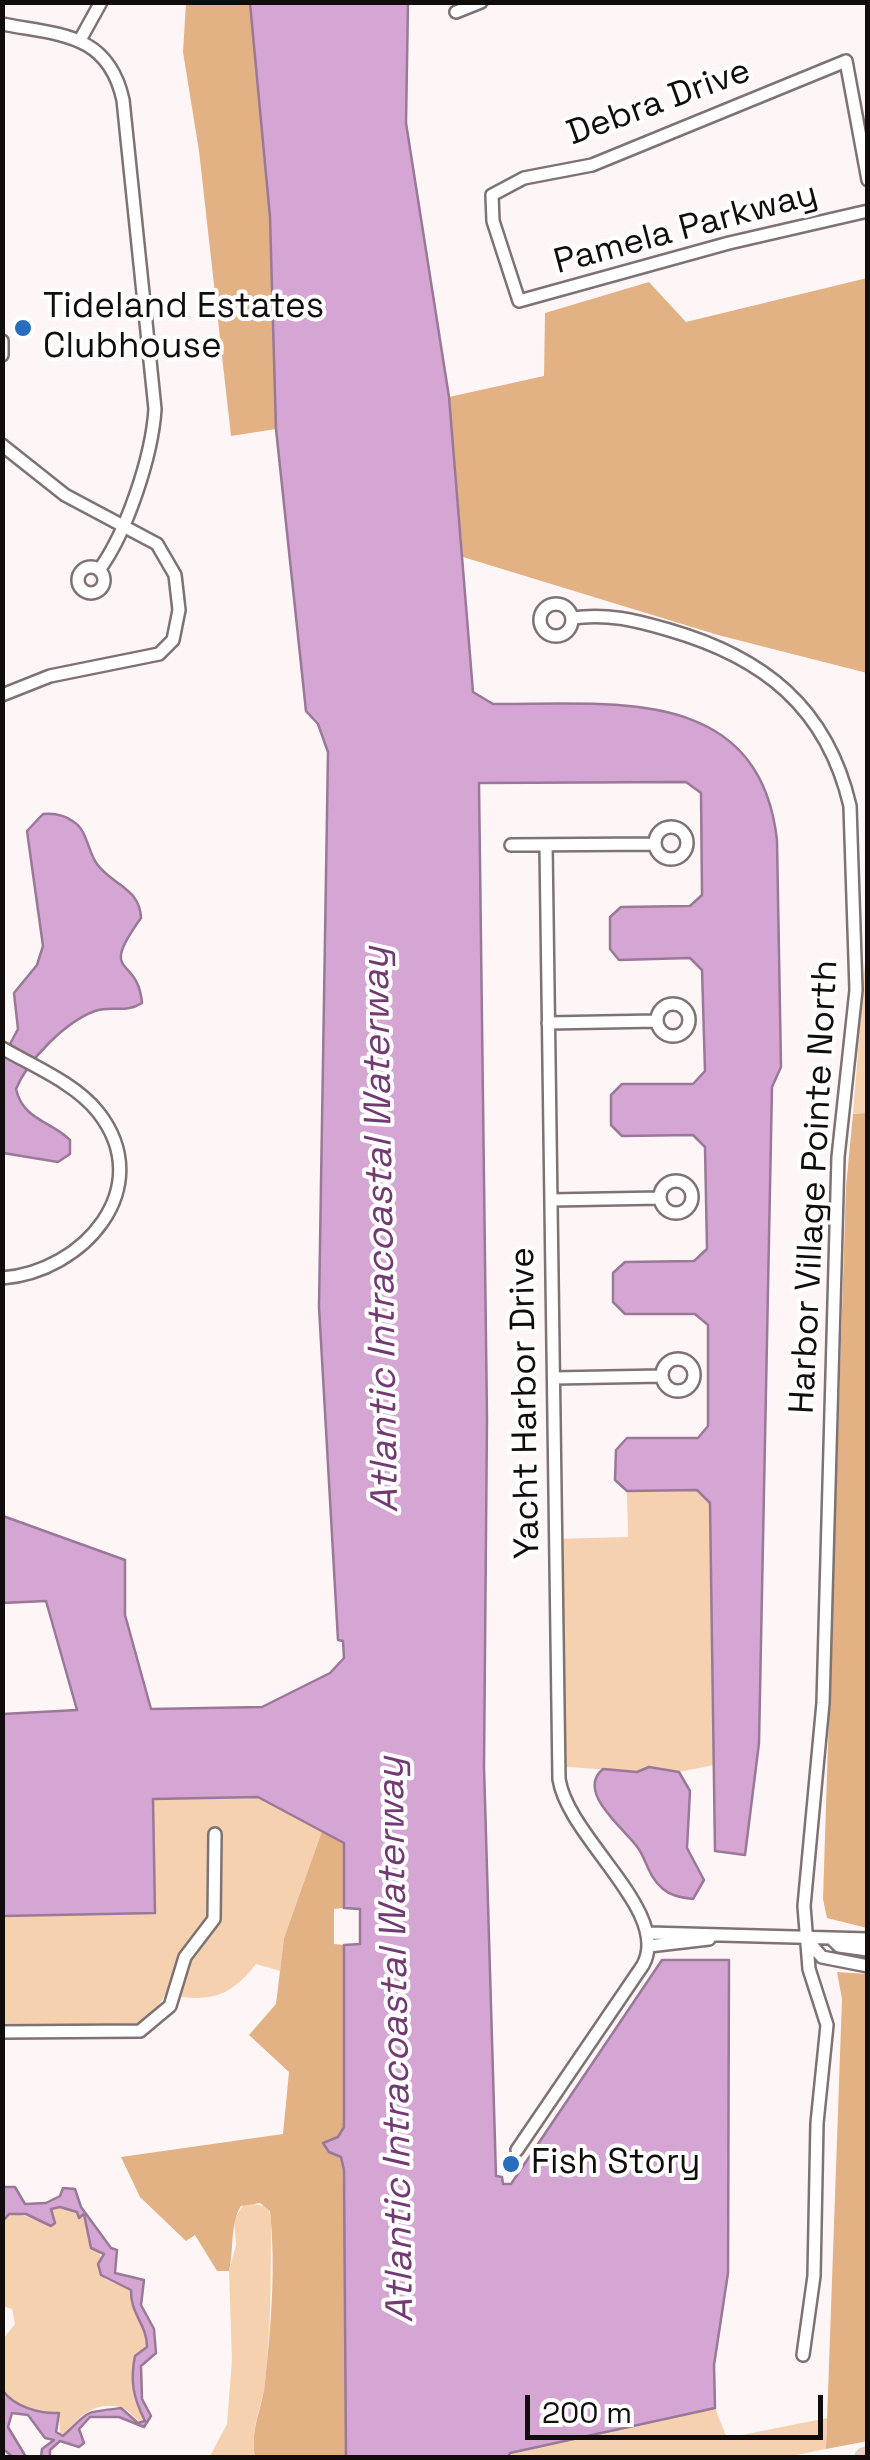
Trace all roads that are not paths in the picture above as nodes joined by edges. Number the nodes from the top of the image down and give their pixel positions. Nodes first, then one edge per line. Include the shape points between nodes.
1 (101, 2) edge
2 (480, 2) edge
3 (456, 12) dead end
4 (2, 24) edge
5 (80, 40) junction
6 (868, 180) edge
7 (868, 211) edge
8 (520, 302) joint
9 (2, 341) edge
10 (2, 355) edge
11 (2, 445) edge
12 (123, 523) junction
13 (100, 570) dead end
14 (572, 618) dead end
15 (2, 695) edge
16 (655, 844) dead end
17 (510, 845) dead end
18 (546, 845) junction
19 (854, 849) junction
20 (868, 849) edge
21 (861, 866) edge
22 (657, 1021) dead end
23 (548, 1022) junction
24 (2, 1048) edge
25 (660, 1198) dead end
26 (551, 1200) junction
27 (2, 1278) edge
28 (662, 1376) dead end
29 (554, 1378) junction
30 (216, 1834) dead end
31 (804, 1937) junction
32 (832, 1939) junction
33 (649, 1940) junction
34 (868, 1940) edge
35 (853, 1948) junction
36 (868, 1950) edge
37 (852, 1965) junction
38 (868, 1966) edge
39 (2, 2032) edge
40 (517, 2150) dead end
41 (803, 2355) dead end

1 - 5 street
2 - 3 street
4 - 5 street
5 - 12 street via 110,69 123,100 153,370 151,438
6 - 8 street, Debra Drive via 846,61 592,165 524,178 492,196 493,221
7 - 8 street, Pamela Parkway
9 - 10 street
11 - 12 street via 50,486
12 - 13 street
12 - 15 street via 157,544 175,575 180,614 170,644 152,657 50,676
14 - 19 street, Harbor Village Pointe North via 614,616 706,640 770,675 813,720 833,754 850,806
16 - 18 street
17 - 18 street
18 - 23 street, Yacht Harbor Drive
19 - 20 street
19 - 21 street, Harbor Village Pointe North
21 - 31 street, Harbor Village Pointe North via 838,1156 823,1703
22 - 23 street
23 - 26 street, Yacht Harbor Drive
24 - 27 street via 86,1100 107,1126 118,1159 116,1197 79,1250 48,1268
25 - 26 street
26 - 29 street, Yacht Harbor Drive
28 - 29 street
29 - 33 street, Yacht Harbor Drive via 559,1779 573,1818 646,1920
30 - 39 street via 216,1913 185,1957 170,2006 158,2020 140,2031
31 - 32 street
31 - 33 street
31 - 37 street via 822,1956
31 - 41 street, Harbor Village Pointe North via 826,2025 814,2276
32 - 34 street
32 - 35 street
33 - 40 street via 643,1965
35 - 36 street
35 - 37 street
37 - 38 street

